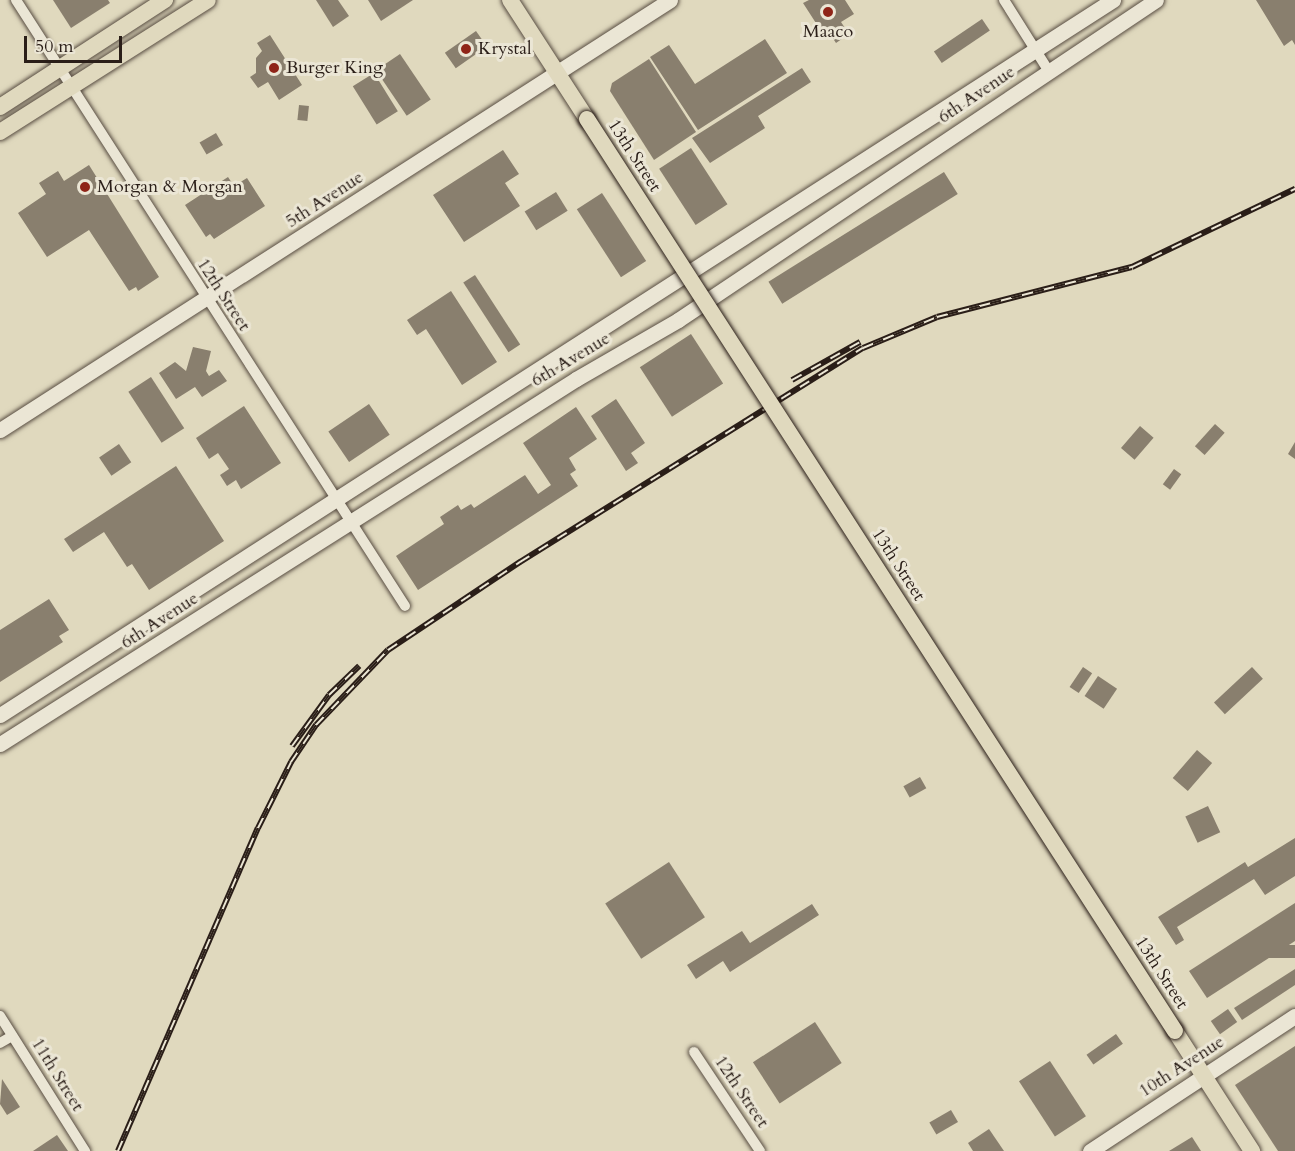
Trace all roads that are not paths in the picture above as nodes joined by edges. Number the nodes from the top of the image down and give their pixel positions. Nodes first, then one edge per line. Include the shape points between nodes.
1 (16, 0) edge
2 (165, 0) edge
3 (208, 0) edge
4 (510, 0) edge
5 (670, 0) edge
6 (1004, 0) edge
7 (1113, 0) edge
8 (1156, 0) edge
9 (1036, 50) junction
10 (60, 69) junction
11 (1048, 70) junction
12 (557, 73) junction
13 (71, 86) junction
14 (0, 107) edge
15 (0, 132) edge
16 (206, 300) junction
17 (0, 430) edge
18 (338, 500) junction
19 (352, 521) junction
20 (405, 606) dead end
21 (0, 715) edge
22 (0, 744) edge
23 (0, 1016) edge
24 (1295, 1016) edge
25 (12, 1036) junction
26 (0, 1043) edge
27 (694, 1052) dead end
28 (1203, 1077) junction
29 (85, 1151) edge
30 (760, 1151) edge
31 (1090, 1151) edge
32 (1252, 1151) edge

1 - 10 street, 12th Street
2 - 10 main road
3 - 13 main road
4 - 12 main road, 13th Street
5 - 12 street, 5th Avenue
6 - 9 street
7 - 9 street, 6th Avenue
8 - 11 street, 6th Avenue
9 - 11 street
9 - 18 street, 6th Avenue
10 - 13 street, 12th Street
10 - 14 main road
11 - 19 street, 6th Avenue via 678,320 576,379
12 - 16 street, 5th Avenue
12 - 28 main road, 13th Street, bridge
13 - 15 main road
13 - 16 street, 12th Street
16 - 17 street, 5th Avenue
16 - 18 street, 12th Street
18 - 19 street, 12th Street
18 - 21 street, 6th Avenue
19 - 20 street, 12th Street
19 - 22 street, 6th Avenue
23 - 25 street, 11th Street
24 - 28 street, 10th Avenue
25 - 26 street
25 - 29 street, 11th Street
27 - 30 street, 12th Street
28 - 31 street, 10th Avenue
28 - 32 main road, 13th Street

